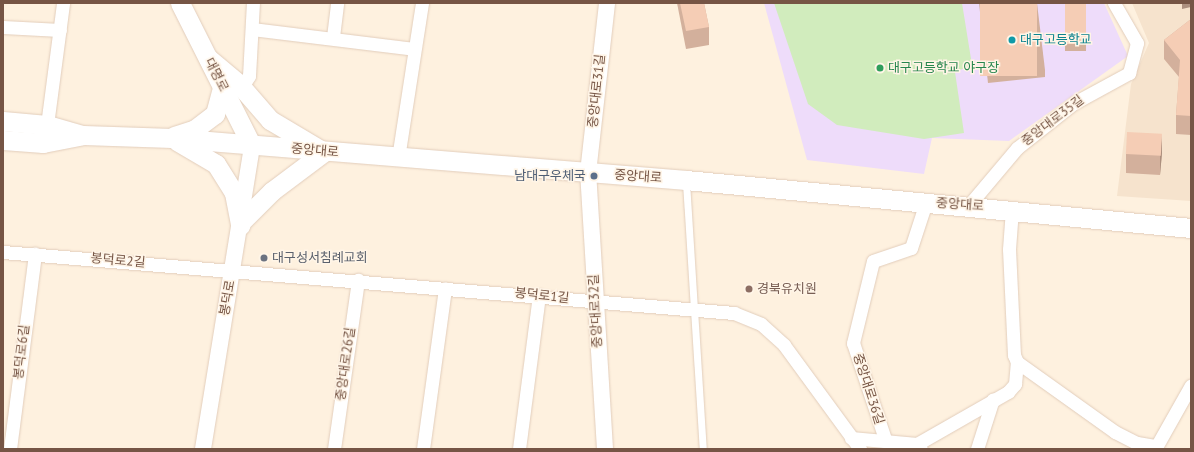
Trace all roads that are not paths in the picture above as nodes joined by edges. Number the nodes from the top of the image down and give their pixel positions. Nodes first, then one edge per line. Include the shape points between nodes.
1 (63, 3) edge
2 (180, 3) edge
3 (253, 3) edge
4 (337, 3) edge
5 (422, 3) edge
6 (1114, 3) edge
7 (604, 5) edge
8 (3, 27) edge
9 (252, 29) junction
10 (60, 30) junction
11 (333, 37) junction
12 (414, 49) junction
13 (208, 58) junction
14 (242, 87) junction
15 (222, 88) junction
16 (3, 121) edge
17 (47, 125) junction
18 (83, 135) junction
19 (170, 138) junction
20 (3, 140) edge
21 (252, 146) junction
22 (324, 152) junction
23 (398, 158) junction
24 (588, 173) junction
25 (686, 180) junction
26 (926, 202) junction
27 (969, 205) junction
28 (1012, 209) junction
29 (240, 224) junction
30 (1191, 228) edge
31 (3, 252) edge
32 (35, 254) junction
33 (233, 271) junction
34 (358, 280) junction
35 (445, 288) junction
36 (539, 295) junction
37 (596, 302) junction
38 (697, 310) junction
39 (1017, 362) junction
40 (1191, 385) edge
41 (993, 399) junction
42 (851, 438) junction
43 (885, 439) junction
44 (919, 446) edge
45 (1155, 448) edge
46 (10, 449) edge
47 (203, 449) edge
48 (334, 449) edge
49 (423, 449) edge
50 (519, 449) edge
51 (605, 449) edge
52 (703, 449) edge
53 (860, 449) edge
54 (977, 449) edge

1 - 10 street
2 - 13 main road, 대명로
3 - 9 street
4 - 11 street
5 - 12 street
6 - 27 street, 중앙대로35길 via 1137,43 1129,73 1074,103 1017,148
7 - 24 street, 중앙대로31길
8 - 10 street
9 - 11 street
9 - 14 street via 249,76
10 - 17 street
11 - 12 street
12 - 23 street
13 - 14 main road
13 - 15 main road, 대명로
14 - 22 main road via 270,120
15 - 19 main road via 215,114 195,130
15 - 21 main road, 대명로
16 - 17 main road, 중앙대로
17 - 18 main road, 중앙대로
18 - 19 main road, 중앙대로
18 - 20 main road, 중앙대로 via 43,143
19 - 21 main road, 중앙대로
19 - 29 main road via 216,164 234,193
21 - 22 main road, 중앙대로
21 - 29 street, 봉덕로
22 - 23 main road, 중앙대로
22 - 29 main road via 272,191
23 - 24 main road, 중앙대로
24 - 25 main road, 중앙대로
24 - 37 street, 중앙대로32길
25 - 26 main road, 중앙대로
25 - 38 lane
26 - 27 main road, 중앙대로
26 - 43 street, 중앙대로36길 via 911,248 873,261 853,343
27 - 28 main road, 중앙대로
28 - 30 main road, 중앙대로
28 - 39 street via 1010,277 1014,355
29 - 33 street, 봉덕로
31 - 32 street, 봉덕로2길
32 - 33 street, 봉덕로2길
32 - 46 street, 봉덕로6길
33 - 34 street, 봉덕로1길
33 - 47 street, 봉덕로
34 - 35 street, 봉덕로1길
34 - 48 street, 중앙대로26길
35 - 36 street, 봉덕로1길
35 - 49 street
36 - 37 street, 봉덕로1길
36 - 50 street
37 - 38 street, 봉덕로1길
37 - 51 street, 중앙대로32길
38 - 42 street, 봉덕로1길 via 734,313 761,324 806,372
38 - 52 lane
39 - 41 street via 1015,384
39 - 45 street via 1115,432 1137,443
40 - 45 street
41 - 44 street
41 - 54 street
42 - 43 street
42 - 53 street, 봉덕로1길
43 - 44 street

